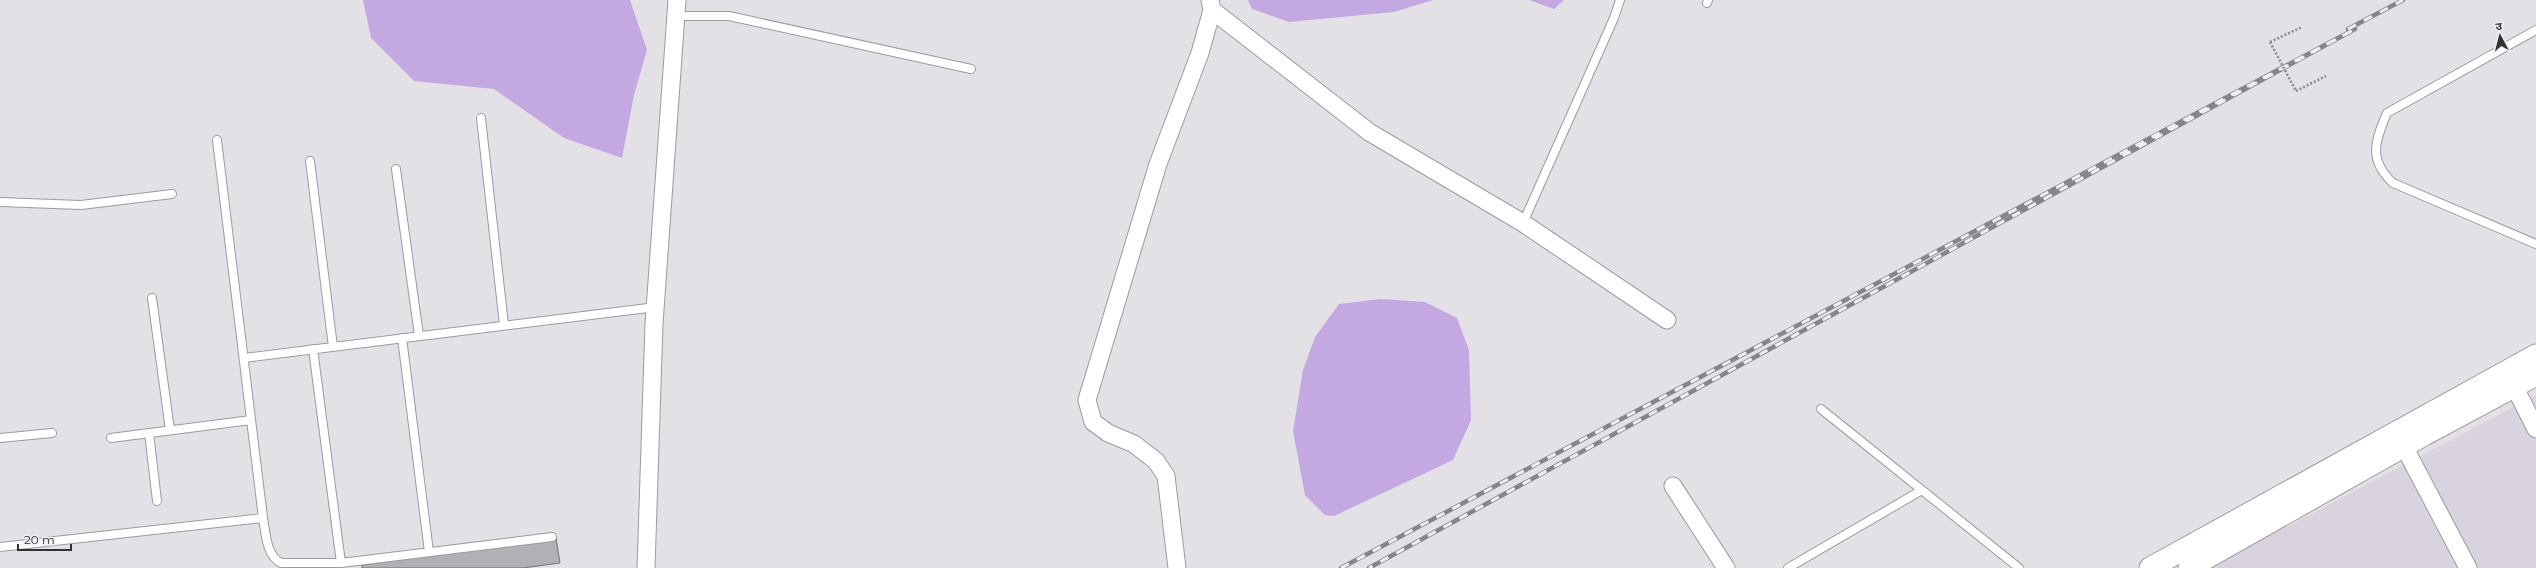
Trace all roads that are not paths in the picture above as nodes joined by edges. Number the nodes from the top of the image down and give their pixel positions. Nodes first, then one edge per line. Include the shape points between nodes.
1 (1620, 0) edge
2 (1211, 5) edge
3 (677, 8) edge
4 (2536, 30) edge
5 (971, 69) dead end
6 (481, 118) dead end
7 (217, 140) dead end
8 (310, 161) dead end
9 (396, 169) dead end
10 (172, 194) dead end
11 (0, 202) edge
12 (1523, 223) junction
13 (2536, 244) edge
14 (152, 298) dead end
15 (656, 306) junction
16 (1667, 320) dead end
17 (504, 325) junction
18 (419, 336) junction
19 (402, 338) junction
20 (333, 347) junction
21 (313, 349) junction
22 (2536, 355) edge
23 (244, 358) junction
24 (2536, 375) edge
25 (2514, 386) junction
26 (1821, 409) dead end
27 (251, 420) junction
28 (2536, 429) edge
29 (170, 430) junction
30 (52, 433) dead end
31 (149, 433) junction
32 (0, 438) edge
33 (111, 438) dead end
34 (2400, 439) junction
35 (1673, 486) dead end
36 (1922, 490) junction
37 (157, 501) dead end
38 (263, 518) junction
39 (552, 537) dead end
40 (0, 547) edge
41 (429, 552) junction
42 (341, 562) junction
43 (2157, 566) edge
44 (2462, 566) edge
45 (646, 568) edge
46 (1177, 568) edge
47 (1726, 568) edge
48 (1788, 568) edge
49 (2019, 568) edge
50 (2189, 568) edge

1 - 12 lane
2 - 12 street via 1369,132
2 - 46 street via 1200,53 1158,164 1087,400 1093,422 1108,433 1134,444 1156,461 1166,476
3 - 5 lane via 729,16
3 - 15 street
4 - 13 lane via 2387,113 2378,135 2376,159 2380,172 2393,183
6 - 17 lane
7 - 23 lane
8 - 20 lane
9 - 18 lane
10 - 11 lane via 81,205
12 - 16 street
14 - 29 lane
15 - 17 lane
15 - 45 street
17 - 18 lane
18 - 19 lane
19 - 20 lane
19 - 41 lane
20 - 21 lane
21 - 23 lane
21 - 42 lane
22 - 34 street
23 - 27 lane
24 - 25 street
25 - 28 street
25 - 34 street
26 - 36 lane
27 - 29 lane
27 - 38 lane
29 - 31 lane
30 - 32 lane
31 - 33 lane
31 - 37 lane
34 - 43 street
34 - 44 street
34 - 50 street
35 - 47 street
36 - 48 lane
36 - 49 lane
38 - 40 lane
38 - 42 lane via 270,552 281,563
39 - 41 lane
41 - 42 lane

